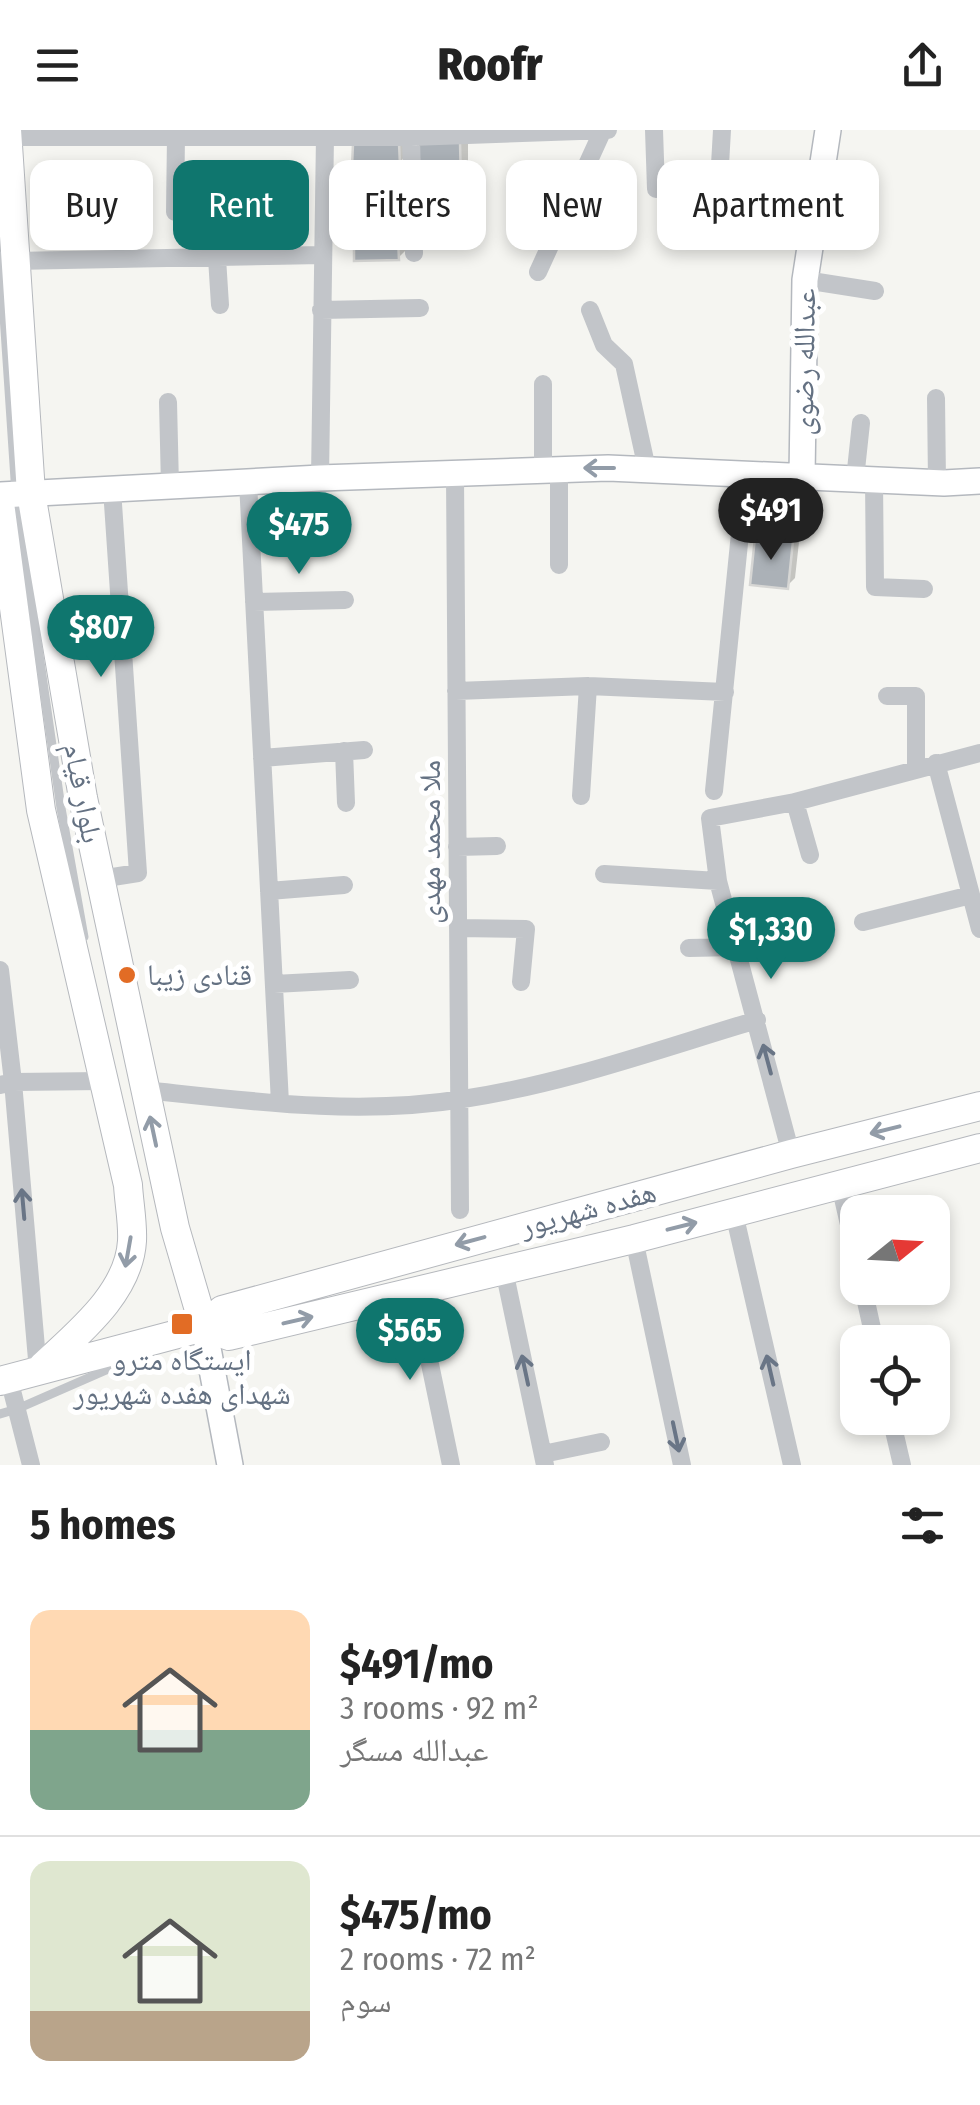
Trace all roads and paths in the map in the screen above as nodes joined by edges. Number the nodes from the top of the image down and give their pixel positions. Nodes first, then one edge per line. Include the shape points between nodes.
1 (654, 130) edge
2 (722, 130) edge
3 (828, 130) edge
4 (503, 131) edge
5 (605, 131) edge
6 (7, 134) edge
7 (176, 136) junction
8 (325, 136) junction
9 (411, 137) junction
10 (176, 160) edge
11 (720, 160) edge
12 (656, 188) dead end
13 (414, 253) dead end
14 (322, 255) junction
15 (217, 258) junction
16 (7, 259) edge
17 (538, 272) dead end
18 (805, 280) junction
19 (874, 290) dead end
20 (220, 305) dead end
21 (420, 308) dead end
22 (322, 310) junction
23 (590, 310) dead end
24 (543, 384) dead end
25 (936, 398) dead end
26 (168, 402) dead end
27 (861, 423) dead end
28 (551, 469) junction
29 (647, 469) junction
30 (455, 474) junction
31 (746, 474) junction
32 (802, 476) junction
33 (320, 478) junction
34 (865, 479) junction
35 (980, 481) edge
36 (248, 482) junction
37 (937, 482) junction
38 (170, 486) junction
39 (112, 489) junction
40 (12, 496) edge
41 (559, 565) dead end
42 (924, 590) dead end
43 (345, 600) dead end
44 (254, 602) junction
45 (588, 686) junction
46 (456, 691) junction
47 (725, 692) junction
48 (887, 696) dead end
49 (980, 752) edge
50 (262, 758) junction
51 (936, 764) junction
52 (916, 769) junction
53 (714, 792) dead end
54 (581, 796) dead end
55 (795, 802) junction
56 (346, 804) dead end
57 (458, 846) junction
58 (497, 846) dead end
59 (810, 855) dead end
60 (604, 874) dead end
61 (100, 879) junction
62 (718, 881) junction
63 (344, 885) dead end
64 (269, 891) junction
65 (971, 895) junction
66 (863, 922) dead end
67 (458, 928) junction
68 (980, 930) edge
69 (85, 940) dead end
70 (736, 947) junction
71 (688, 948) dead end
72 (0, 970) edge
73 (91, 978) dead end
74 (350, 980) dead end
75 (521, 982) dead end
76 (274, 984) junction
77 (756, 1020) junction
78 (103, 1081) junction
79 (6, 1084) edge
80 (144, 1090) junction
81 (460, 1100) junction
82 (280, 1103) junction
83 (980, 1106) edge
84 (980, 1148) edge
85 (792, 1154) junction
86 (128, 1185) junction
87 (840, 1185) junction
88 (842, 1195) edge
89 (460, 1210) dead end
90 (734, 1213) junction
91 (634, 1238) junction
92 (504, 1270) junction
93 (415, 1292) junction
94 (204, 1328) junction
95 (38, 1371) junction
96 (5, 1380) edge
97 (9, 1412) edge
98 (895, 1435) edge
99 (601, 1442) dead end
100 (544, 1460) edge
101 (31, 1465) edge
102 (230, 1465) edge
103 (451, 1465) edge
104 (682, 1465) edge
105 (792, 1465) edge
106 (902, 1465) edge

1 - 12 street
2 - 11 street
3 - 18 main road, عبدالله رضوی
4 - 5 street
4 - 9 street
5 - 17 street
6 - 7 street
6 - 16 main road, بلوار قیام
7 - 8 street
7 - 10 street
8 - 9 street
8 - 14 street
9 - 13 street
14 - 15 street
14 - 22 street
15 - 16 street
15 - 20 street
16 - 40 main road, بلوار قیام
18 - 19 street
18 - 32 main road, عبدالله رضوی
21 - 22 street
22 - 33 street
23 - 29 street via 604,345 624,364
24 - 28 street
25 - 37 street
26 - 38 street
27 - 34 street
29 -> 28 main road
28 - 30 main road
28 - 41 street
29 - 31 main road
30 - 33 main road
30 - 46 street, ملا محمد مهدی
31 - 32 main road
31 - 47 street
32 - 34 main road
33 - 36 main road
34 - 37 main road
34 - 42 street via 875,587
35 - 37 main road
36 - 38 main road
36 - 44 street
38 - 39 main road
39 - 40 main road
39 - 61 street via 138,873
40 - 61 main road, بلوار قیام
40 - 69 lane
40 - 78 main road, بلوار قیام via 40,810
43 - 44 street
44 - 50 street
45 - 46 street
45 - 47 street
45 - 54 street
46 - 57 street, ملا محمد مهدی
47 - 53 street
48 - 52 street via 916,696
49 - 51 street
50 - 56 street via 354,750
50 - 64 street
51 - 52 street
51 - 65 street
52 - 55 street
55 - 59 street
55 - 62 street via 710,818
57 - 58 street
57 - 67 street, ملا محمد مهدی
60 - 62 street
61 - 80 main road, بلوار قیام
62 - 70 street
63 - 64 street
64 - 76 street
65 - 66 street
65 - 68 street
67 - 75 street via 526,929
67 - 81 street, ملا محمد مهدی
70 - 71 street
70 - 77 street
72 - 79 street
73 - 86 lane
74 - 76 street
76 - 82 street
77 - 81 street via 524,1088
85 -> 77 street
78 - 79 street
78 - 86 main road, بلوار قیام
95 -> 79 street
80 - 82 street
94 -> 80 main road, بلوار قیام
81 - 82 street
81 - 89 street, ملا محمد مهدی
83 -> 85 main road, هفده شهریور
84 - 87 main road, هفده شهریور
85 -> 94 main road, هفده شهریور via 222,1310
86 -> 95 main road, بلوار قیام via 132,1241 120,1283
87 - 88 street
87 - 90 main road, هفده شهریور
91 -> 90 main road, هفده شهریور
105 -> 90 street
91 - 92 main road, هفده شهریور
91 -> 104 street
92 - 93 main road, هفده شهریور
100 -> 92 street
94 -> 93 main road, هفده شهریور via 229,1336
93 - 103 street
94 - 95 main road, هفده شهریور
94 - 97 lane
94 - 102 main road
95 - 96 main road, هفده شهریور
96 - 97 street
97 - 101 street
98 - 106 street
99 - 100 street

